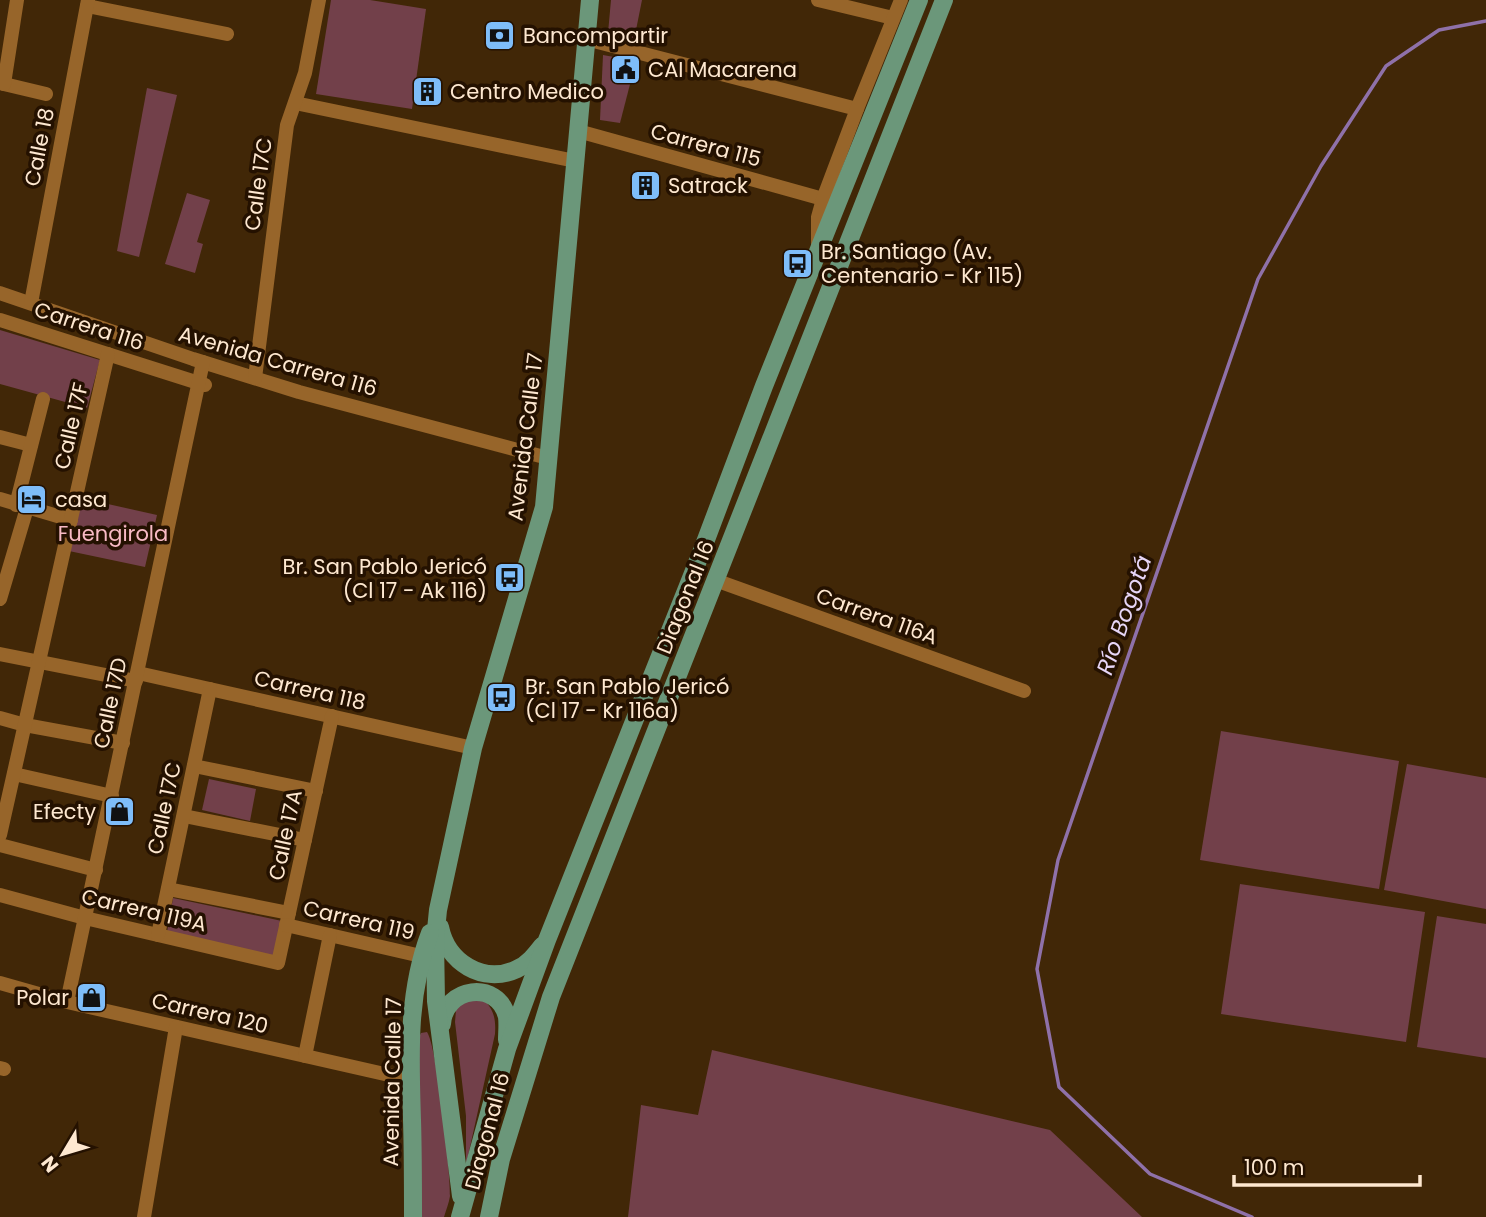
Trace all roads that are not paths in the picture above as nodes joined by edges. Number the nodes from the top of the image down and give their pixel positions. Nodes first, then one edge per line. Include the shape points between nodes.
1 (17, 0) edge
2 (319, 0) edge
3 (590, 0) edge
4 (818, 0) edge
5 (901, 0) edge
6 (919, 0) edge
7 (944, 0) edge
8 (87, 3) edge
9 (893, 18) junction
10 (227, 34) dead end
11 (586, 39) junction
12 (2, 83) edge
13 (47, 94) dead end
14 (295, 103) junction
15 (856, 109) junction
16 (578, 131) junction
17 (575, 161) junction
18 (823, 199) junction
19 (818, 252) junction
20 (0, 293) edge
21 (30, 303) junction
22 (0, 320) edge
23 (108, 354) junction
24 (208, 363) junction
25 (255, 378) junction
26 (201, 384) junction
27 (43, 399) dead end
28 (0, 437) edge
29 (31, 445) junction
30 (548, 458) junction
31 (0, 499) edge
32 (21, 506) junction
33 (71, 520) junction
34 (5, 562) edge
35 (715, 580) junction
36 (0, 599) edge
37 (0, 654) edge
38 (39, 663) junction
39 (137, 677) junction
40 (210, 689) junction
41 (1024, 691) dead end
42 (332, 716) junction
43 (0, 718) edge
44 (25, 725) junction
45 (123, 743) junction
46 (473, 748) junction
47 (194, 766) junction
48 (14, 774) junction
49 (316, 791) junction
50 (112, 796) junction
51 (184, 816) junction
52 (0, 835) edge
53 (305, 840) junction
54 (0, 845) edge
55 (96, 870) junction
56 (168, 889) junction
57 (0, 895) edge
58 (438, 910) junction
59 (85, 918) junction
60 (288, 919) junction
61 (158, 935) junction
62 (330, 935) junction
63 (547, 940) junction
64 (421, 956) junction
65 (278, 963) joint
66 (0, 983) edge
67 (67, 1002) junction
68 (176, 1027) junction
69 (411, 1030) junction
70 (442, 1031) junction
71 (507, 1049) junction
72 (305, 1056) junction
73 (411, 1080) junction
74 (462, 1212) edge
75 (144, 1217) edge
76 (413, 1217) edge
77 (489, 1217) edge

1 - 12 street
2 - 14 street, Calle 17C
3 - 11 main road, Avenida Calle 17
4 - 9 street
5 - 9 street, Diagonal 16
6 - 19 main road, Diagonal 16
7 - 35 main road, Diagonal 16
8 - 10 street
8 - 21 street, Calle 18
9 - 15 street, Diagonal 16
11 - 15 street
11 - 16 main road, Avenida Calle 17
12 - 13 street
14 - 17 street
14 - 25 street, Calle 17C via 287,125
15 - 18 street, Diagonal 16
16 - 17 main road, Avenida Calle 17
16 - 18 street, Carrera 115
17 - 30 main road, Avenida Calle 17
18 - 19 street, Diagonal 16
19 - 63 main road, Diagonal 16
20 - 21 street, Avenida Carrera 116
21 - 24 street, Avenida Carrera 116
22 - 23 street, Carrera 116
23 - 26 street, Carrera 116
23 - 33 street, Calle 17F
24 - 25 street, Avenida Carrera 116
24 - 26 street, Calle 17D
25 - 30 street, Avenida Carrera 116
26 - 39 street, Calle 17D
27 - 29 street
28 - 29 street
29 - 32 street
30 - 46 main road, Avenida Calle 17 via 540,522
31 - 32 street
32 - 33 street
32 - 34 street
33 - 38 street, Calle 17F
34 - 36 street
35 - 41 street, Carrera 116A
35 - 77 main road, Diagonal 16 via 551,997 501,1159
37 - 38 street, Carrera 118
38 - 39 street, Carrera 118
38 - 44 street, Calle 17F
39 - 40 street, Carrera 118
39 - 45 street, Calle 17D
40 - 42 street, Carrera 118
40 - 47 street, Calle 17C
42 - 46 street, Carrera 118
42 - 49 street, Calle 17A
43 - 44 street
44 - 45 street
44 - 48 street, Calle 17F
45 - 50 street, Calle 17D
46 - 58 main road, Avenida Calle 17
47 - 49 street
47 - 51 street, Calle 17C
48 - 50 street
48 - 52 street, Calle 17F
49 - 53 street, Calle 17A
50 - 55 street, Calle 17D
51 - 53 street
51 - 56 street, Calle 17C
53 - 60 street, Calle 17A
54 - 55 street
55 - 59 street, Calle 17D
56 - 60 street, Carrera 119
56 - 61 street, Calle 17C
57 - 59 street, Carrera 119A
58 - 63 main road via 449,951 473,970 503,974 518,969
58 - 64 main road, Avenida Calle 17
58 - 70 main road, Avenida Calle 17 via 434,971
59 - 61 street, Carrera 119A
59 - 67 street, Calle 17D
60 - 62 street, Carrera 119
60 - 65 street, Calle 17A
61 - 65 street, Carrera 119A
62 - 64 street, Carrera 119
62 - 72 street
63 - 71 main road, Diagonal 16
64 - 69 main road, Avenida Calle 17
66 - 67 street, Carrera 120
67 - 68 street, Carrera 120
68 - 72 street, Carrera 120
68 - 75 street
69 - 70 main road via 423,1025
69 - 73 main road, Avenida Calle 17
70 - 71 main road via 447,1006 468,992 481,992 502,1006 507,1018
70 - 74 main road, Avenida Calle 17
71 - 74 main road, Diagonal 16
72 - 73 street, Carrera 120
73 - 76 main road, Avenida Calle 17

